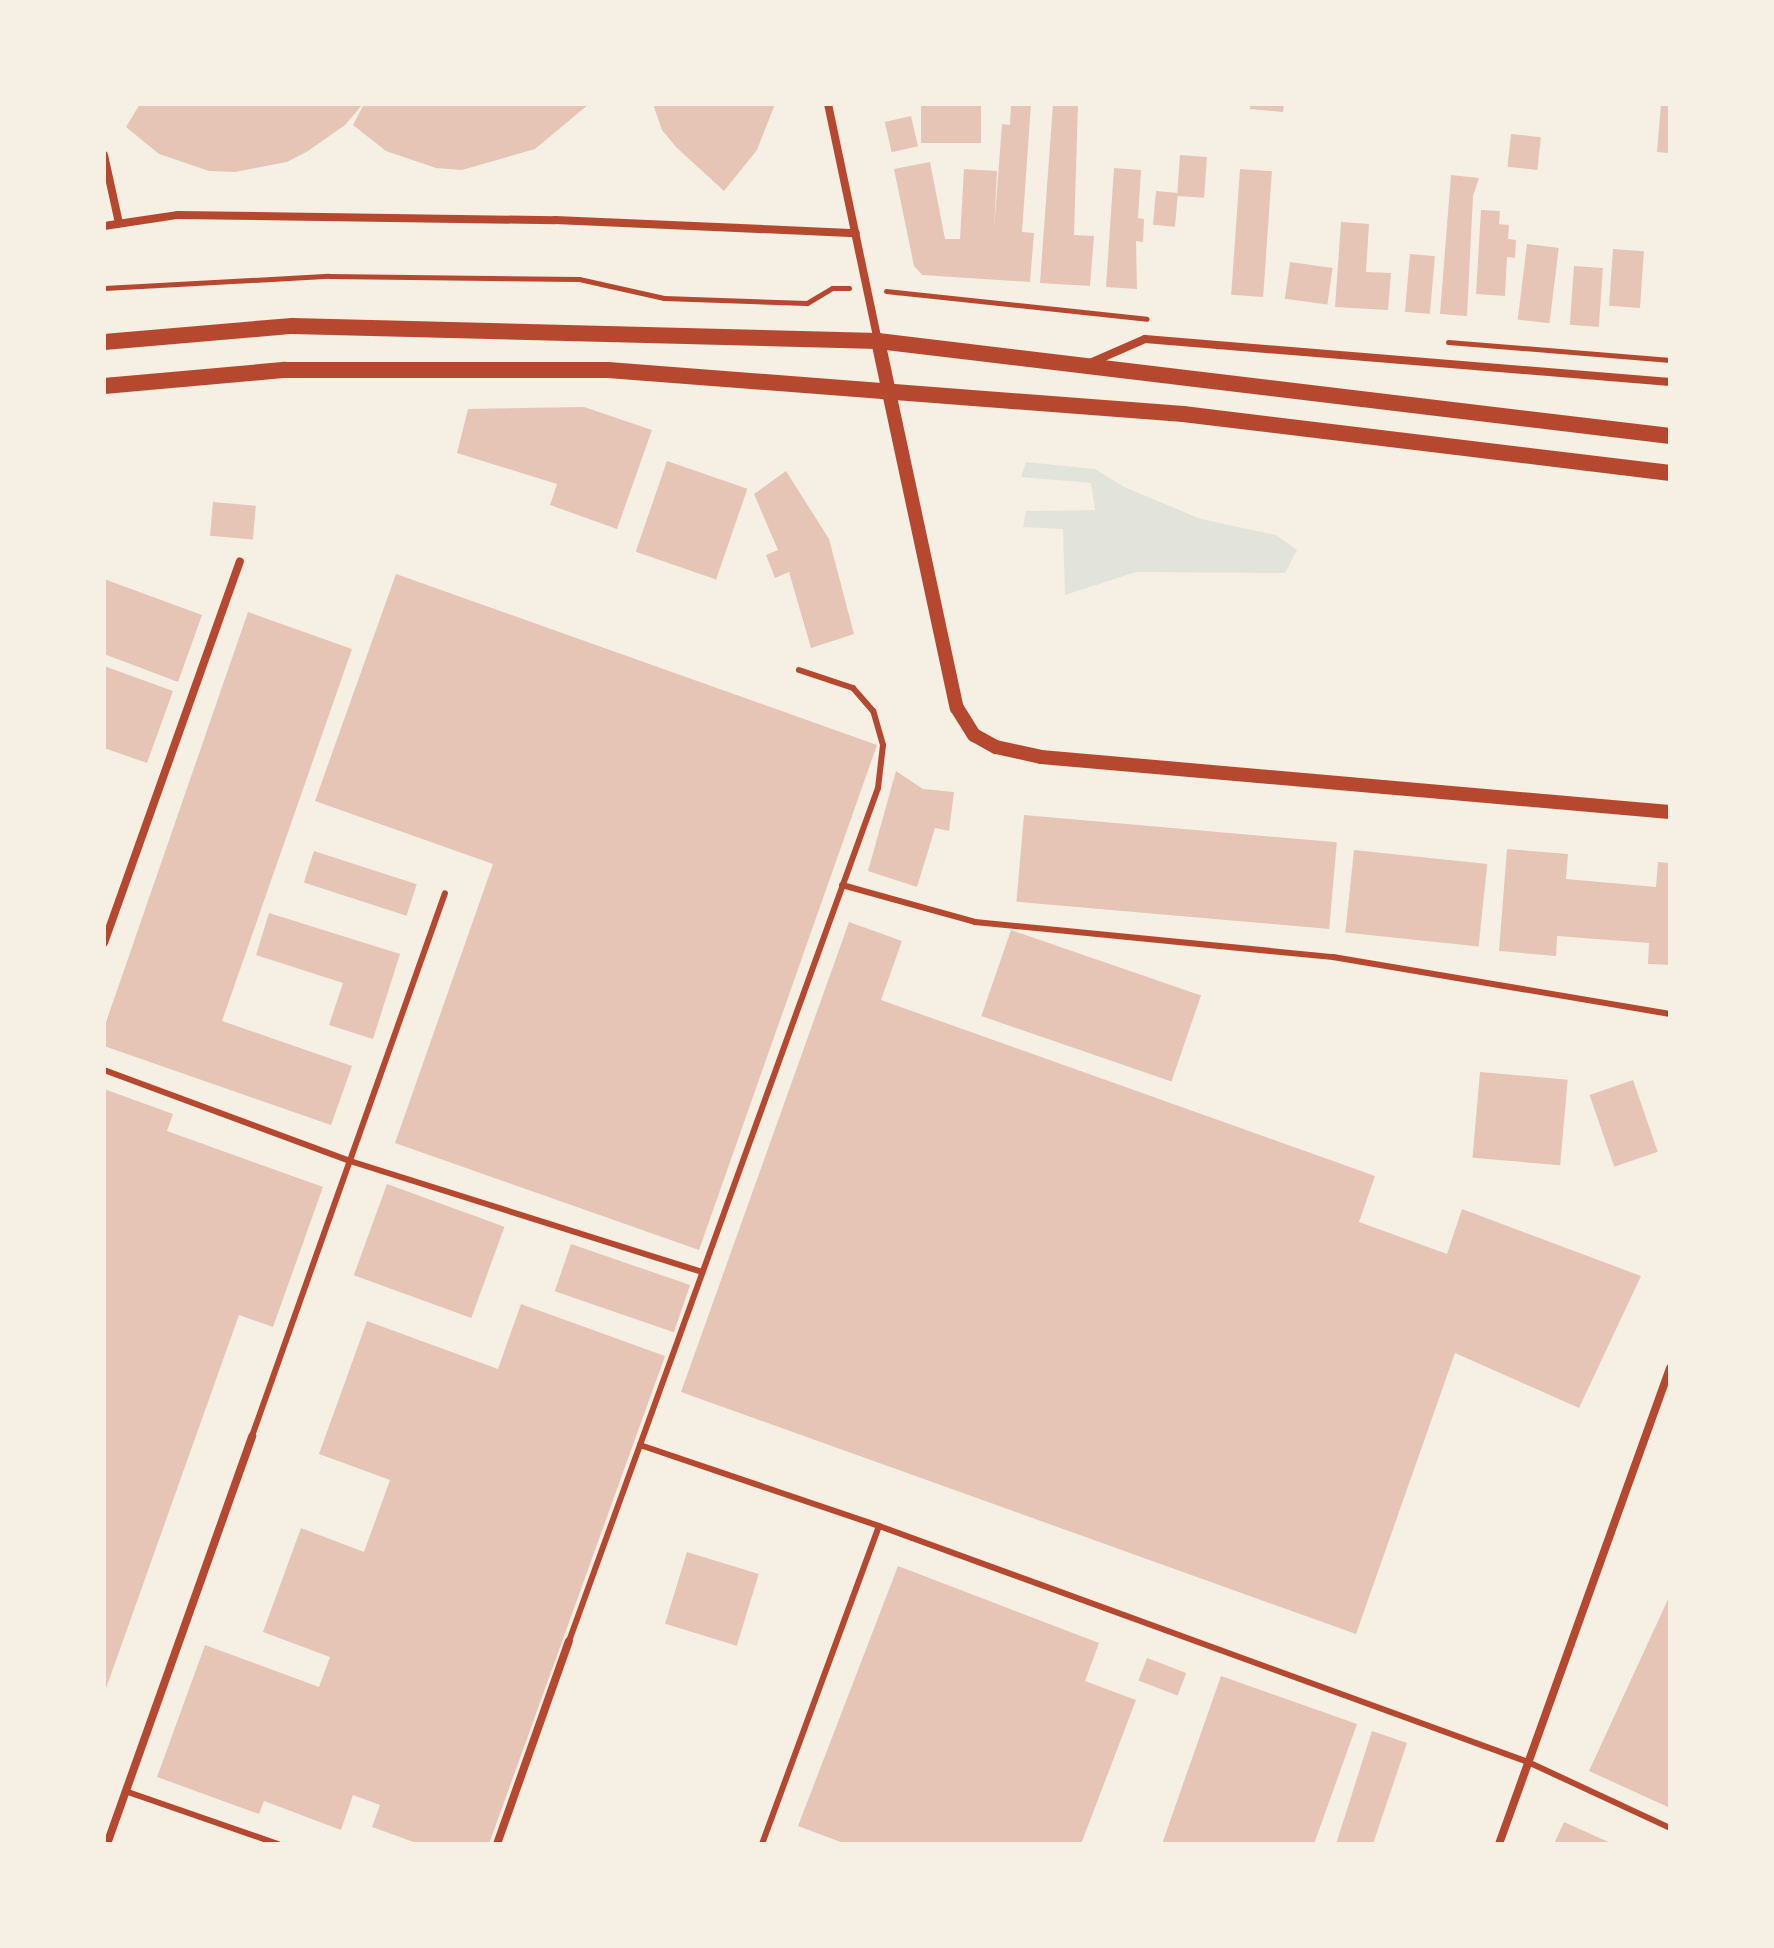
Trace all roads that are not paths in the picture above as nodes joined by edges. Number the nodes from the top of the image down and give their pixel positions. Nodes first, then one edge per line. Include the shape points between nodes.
1 (828, 104) edge
2 (104, 155) edge
3 (119, 223) junction
4 (104, 226) edge
5 (856, 233) junction
6 (878, 341) junction
7 (104, 342) edge
8 (1084, 366) junction
9 (1670, 382) edge
10 (104, 386) edge
11 (889, 389) junction
12 (1670, 436) edge
13 (1670, 473) edge
14 (240, 562) dead end
15 (799, 670) dead end
16 (1670, 812) edge
17 (842, 885) junction
18 (445, 893) dead end
19 (104, 943) edge
20 (1670, 1014) edge
21 (104, 1070) edge
22 (350, 1161) junction
23 (702, 1272) junction
24 (1670, 1368) edge
25 (252, 1436) joint
26 (640, 1445) junction
27 (879, 1526) junction
28 (569, 1641) joint
29 (1528, 1762) junction
30 (125, 1791) junction
31 (1670, 1828) edge
32 (107, 1844) edge
33 (278, 1844) edge
34 (497, 1844) edge
35 (762, 1844) edge
36 (1499, 1844) edge

1 - 5 street
2 - 3 street
3 - 4 street
3 - 5 street via 178,215 555,220
5 - 6 street
6 - 7 main road via 292,326
6 - 8 main road
6 - 11 street
8 - 9 street via 1145,339
8 - 12 main road
10 - 11 main road via 285,370 459,369 608,370
11 - 13 main road via 1183,414
11 - 16 street via 957,708 974,735 996,747 1041,757
14 - 19 street
15 - 17 lane via 853,688 873,711 883,745 878,788
17 - 20 lane via 975,922 1333,957
17 - 23 lane
18 - 22 lane
21 - 22 lane
22 - 23 lane
22 - 25 lane
23 - 26 lane
24 - 29 street
25 - 30 street
26 - 27 lane
26 - 28 lane
27 - 29 lane
27 - 35 lane
28 - 34 street
29 - 31 lane
29 - 36 street
30 - 32 street
30 - 33 lane

